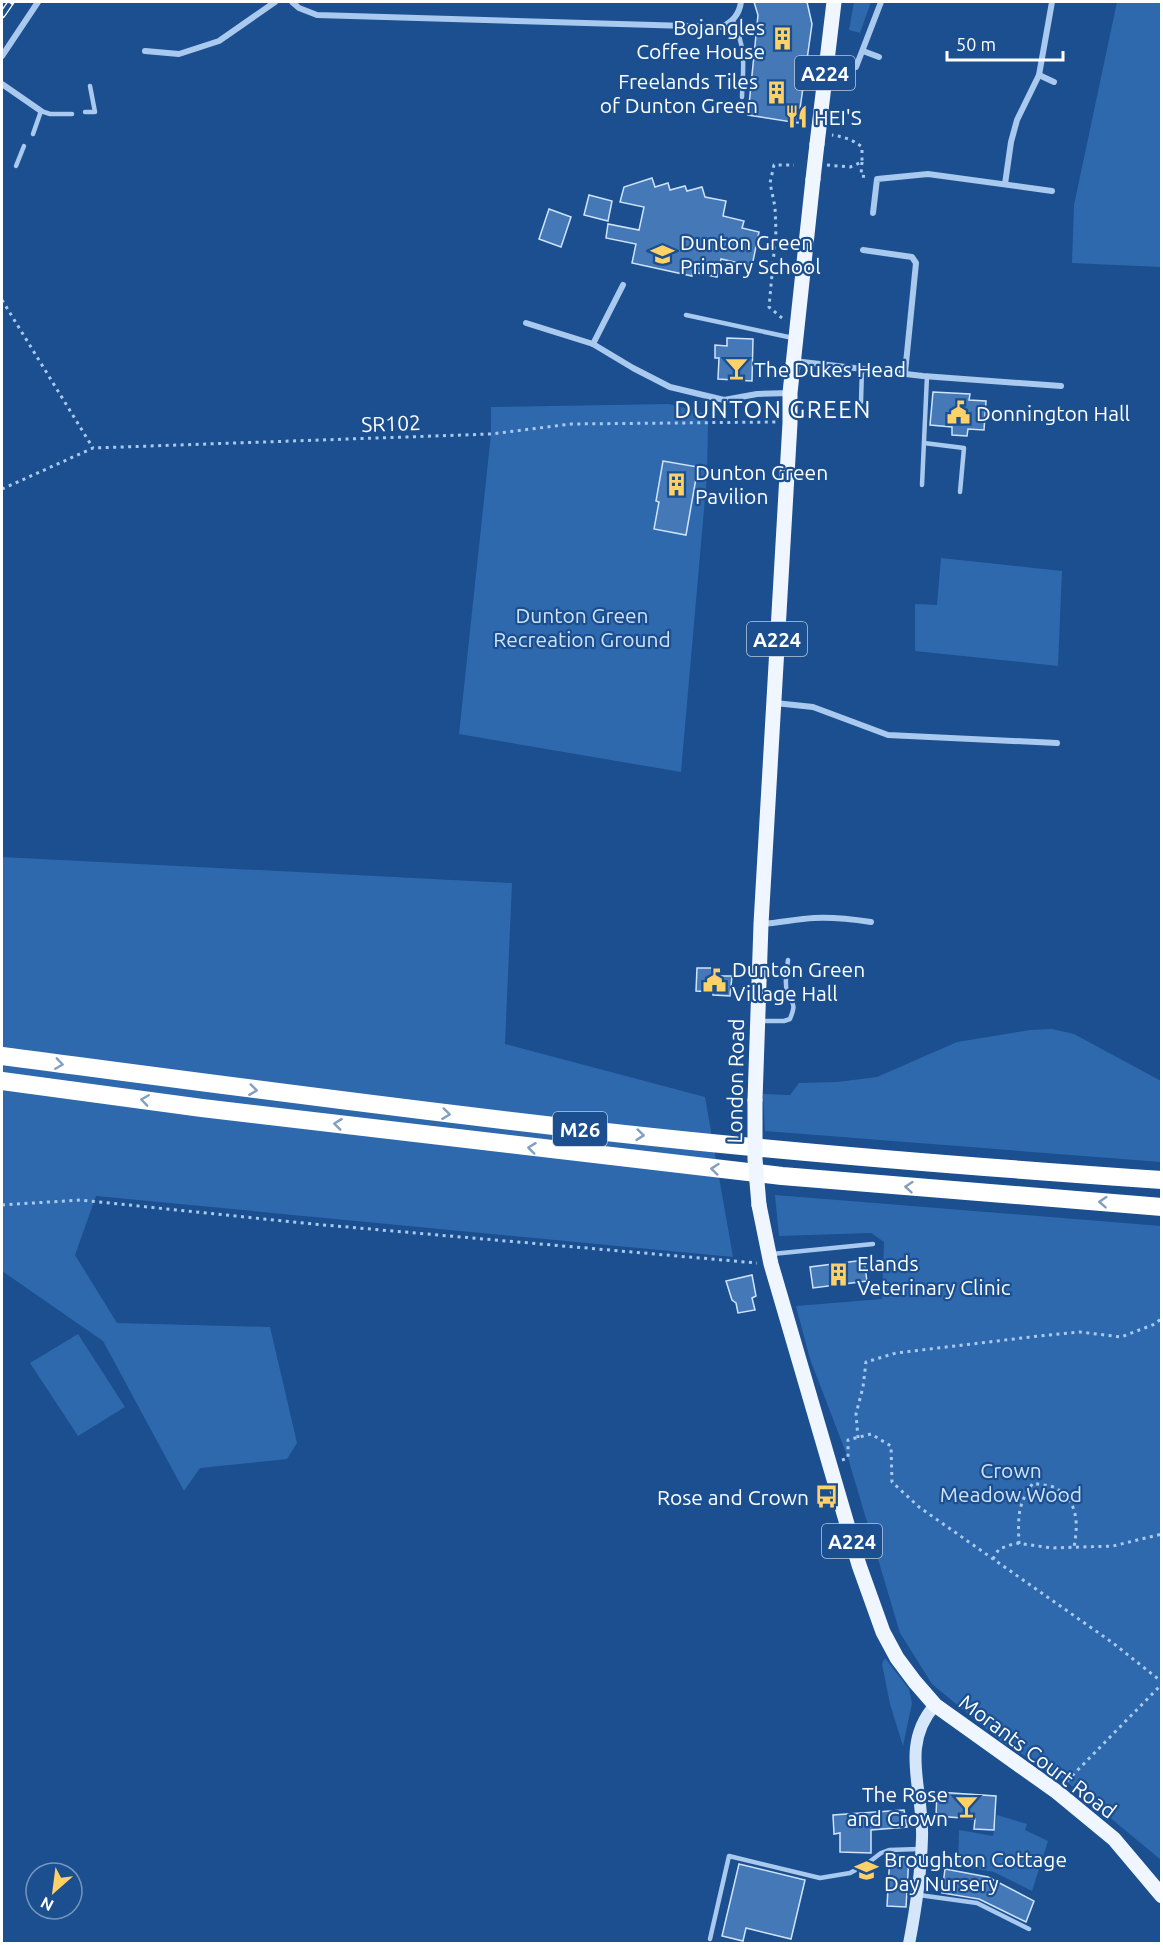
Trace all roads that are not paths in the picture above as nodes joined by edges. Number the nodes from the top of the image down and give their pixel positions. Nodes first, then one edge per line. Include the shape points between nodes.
1 (38, 2) edge
2 (275, 2) edge
3 (292, 2) edge
4 (741, 2) edge
5 (834, 2) edge
6 (881, 2) edge
7 (1052, 2) edge
8 (733, 21) junction
9 (145, 51) dead end
10 (863, 51) junction
11 (2, 57) edge
12 (879, 57) dead end
13 (856, 67) dead end
14 (1039, 75) junction
15 (1054, 82) dead end
16 (2, 84) edge
17 (90, 86) dead end
18 (742, 97) dead end
19 (41, 111) junction
20 (85, 112) dead end
21 (72, 114) dead end
22 (33, 134) dead end
23 (24, 146) dead end
24 (16, 166) dead end
25 (1005, 184) junction
26 (1052, 191) dead end
27 (873, 213) dead end
28 (863, 250) dead end
29 (623, 285) dead end
30 (686, 315) dead end
31 (526, 323) dead end
32 (796, 334) junction
33 (593, 344) junction
34 (793, 360) junction
35 (862, 368) junction
36 (905, 373) junction
37 (927, 376) junction
38 (1061, 386) dead end
39 (790, 393) junction
40 (861, 402) dead end
41 (924, 443) junction
42 (922, 485) dead end
43 (960, 492) dead end
44 (774, 702) junction
45 (1057, 743) dead end
46 (871, 922) dead end
47 (762, 924) junction
48 (788, 960) dead end
49 (758, 1021) junction
50 (2, 1056) edge
51 (2, 1081) edge
52 (1161, 1180) edge
53 (1161, 1206) edge
54 (873, 1244) dead end
55 (770, 1259) junction
56 (935, 1705) junction
57 (922, 1849) junction
58 (919, 1894) junction
59 (1161, 1896) edge
60 (1029, 1929) dead end
61 (710, 1939) dead end
62 (909, 1944) edge

1 - 11 street
2 - 9 street via 219,41 179,54
3 - 8 street via 317,15 722,27
4 - 8 street
5 - 32 main road, London Road / A224, bridge
6 - 10 street
7 - 14 street
8 - 18 lane via 744,52
10 - 12 street
10 - 13 street
14 - 15 street
14 - 25 street via 1017,120
16 - 19 street
17 - 20 lane via 95,112
19 - 21 lane
19 - 22 lane
23 - 24 lane
25 - 26 street
25 - 27 street via 928,174 877,179
28 - 36 street via 912,257 916,263
29 - 33 street
30 - 32 lane
31 - 33 street
32 - 34 main road, London Road / A224
33 - 39 street via 670,387 724,400
34 - 35 street
34 - 39 main road, London Road / A224
35 - 36 street
35 - 40 lane
36 - 37 street
37 - 38 street
37 - 41 lane
39 - 44 main road, London Road / A224
41 - 42 lane
41 - 43 lane via 964,447
44 - 45 street via 813,707 888,735
44 - 47 main road, London Road / A224
46 - 47 street via 812,918
47 - 49 main road, London Road / A224
48 - 49 lane via 786,989 794,1000 790,1019
49 - 55 main road, London Road / A224, bridge via 755,1159
50 -> 52 highway, M26 via 557,1127 777,1150
53 -> 51 highway, M26 via 770,1175
54 - 55 lane
55 - 56 main road, London Road / A224 via 859,1566 883,1632 903,1666
56 - 57 street via 915,1743
56 - 59 main road, Morants Court Road / A224 via 1057,1791 1114,1839
57 - 58 street
57 - 61 lane via 889,1850 859,1869 831,1878 729,1856
58 - 60 lane via 977,1903
58 - 62 street

